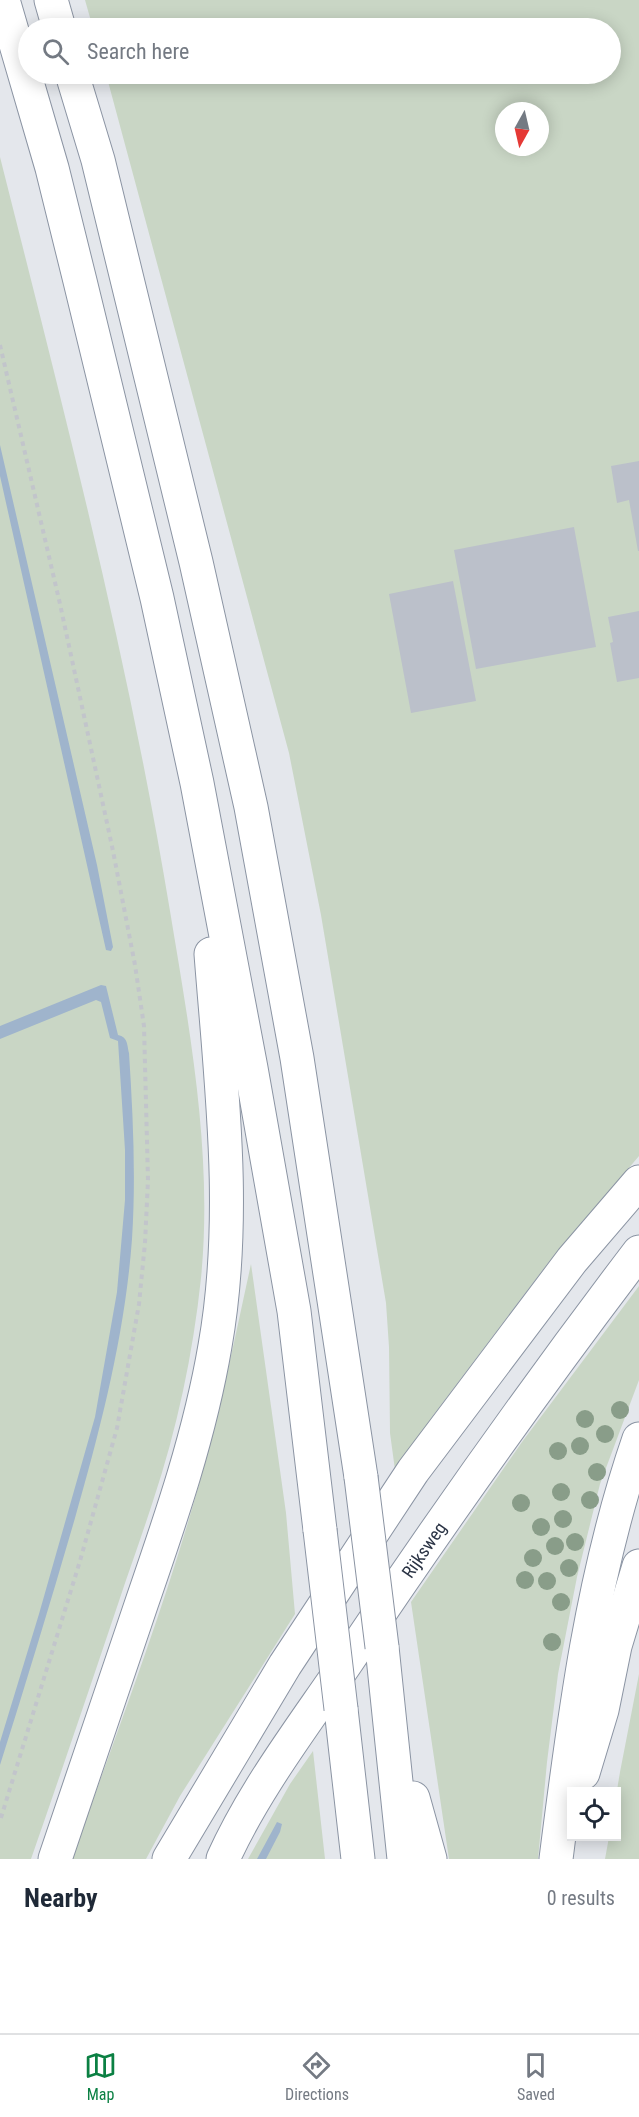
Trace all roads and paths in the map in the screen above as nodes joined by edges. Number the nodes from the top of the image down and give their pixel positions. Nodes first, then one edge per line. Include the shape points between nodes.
1 (3, 0) edge
2 (51, 0) edge
3 (56, 18) edge
4 (18, 51) edge
5 (28, 84) edge
6 (75, 84) edge
7 (0, 345) edge
8 (197, 783) junction
9 (639, 1182) edge
10 (639, 1252) edge
11 (639, 1439) edge
12 (639, 1566) edge
13 (389, 1716) junction
14 (578, 1787) edge
15 (0, 1821) edge
16 (567, 1826) edge
17 (55, 1859) edge
18 (169, 1859) edge
19 (223, 1859) edge
20 (358, 1859) edge
21 (404, 1859) edge
22 (430, 1859) edge
23 (556, 1859) edge

1 - 4 highway
2 - 3 highway
5 - 8 highway via 52,168 157,598
6 - 13 highway, bridge via 98,160 251,807 297,1059 361,1477
7 - 15 path via 60,604 135,965 144,1026 148,1180 139,1304 117,1428
8 - 17 highway via 227,1196 216,1344 200,1421 176,1504
8 - 20 highway, bridge via 294,1311
9 - 18 highway via 572,1260 413,1472 285,1665
10 - 19 highway, Rijksweg via 408,1570 264,1787
11 - 23 highway via 590,1627
12 - 14 highway
13 - 21 highway
13 - 22 highway
16 - 23 highway

